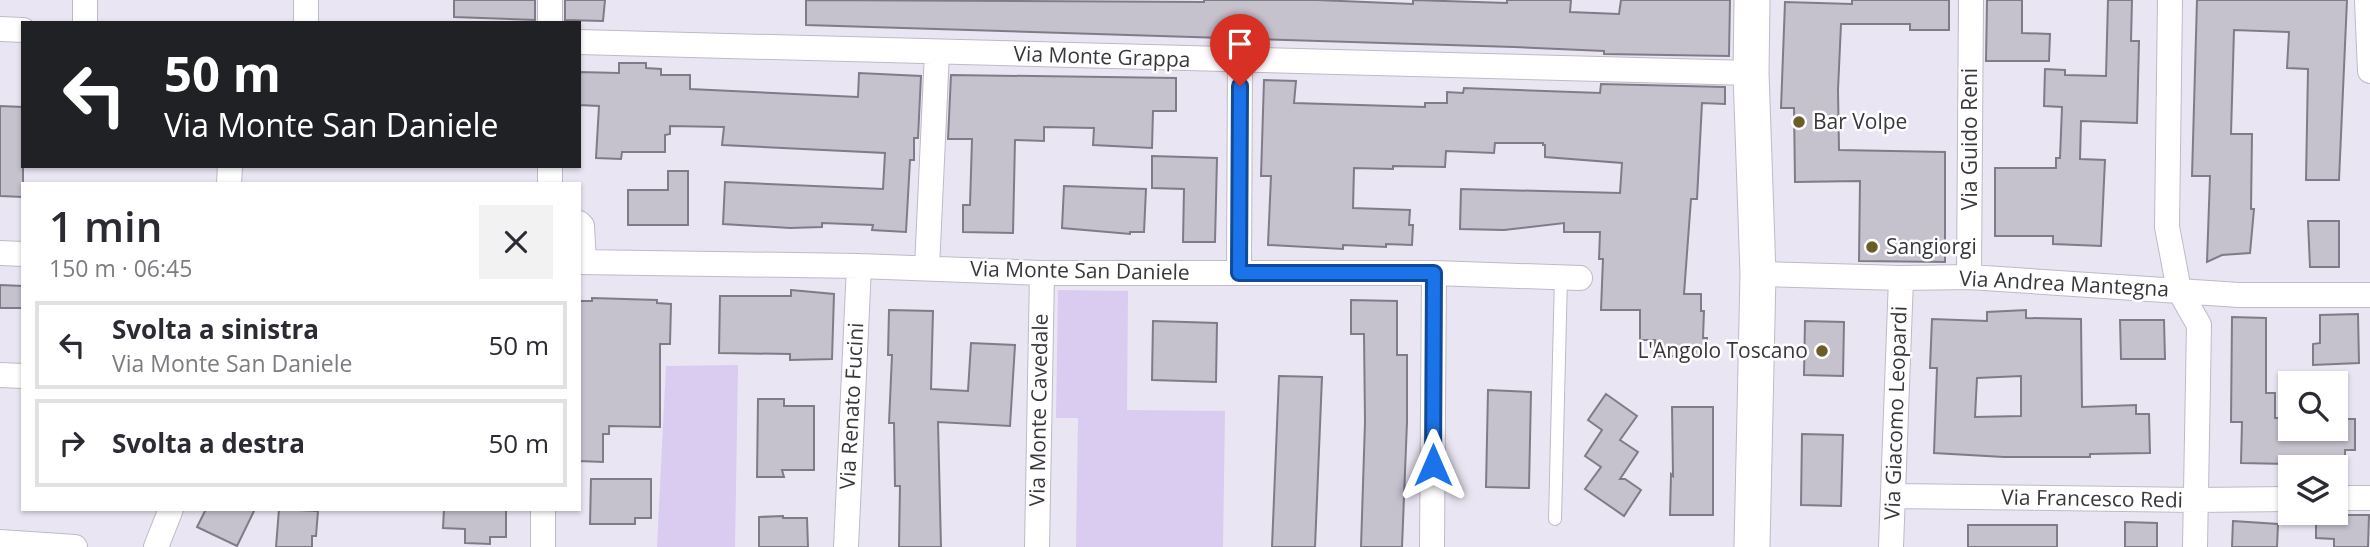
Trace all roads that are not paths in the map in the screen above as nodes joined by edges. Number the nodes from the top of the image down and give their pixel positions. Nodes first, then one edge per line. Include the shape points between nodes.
1 (85, 0) edge
2 (306, 0) edge
3 (550, 0) edge
4 (1752, 0) edge
5 (1970, 0) edge
6 (2170, 0) edge
7 (2367, 0) edge
8 (85, 21) edge
9 (306, 21) edge
10 (550, 21) edge
11 (0, 29) edge
12 (21, 30) edge
13 (581, 42) edge
14 (937, 52) junction
15 (1240, 60) junction
16 (2370, 71) edge
17 (1751, 73) junction
18 (581, 225) edge
19 (0, 253) edge
20 (21, 254) edge
21 (581, 262) edge
22 (859, 266) junction
23 (927, 268) junction
24 (1042, 273) junction
25 (1239, 273) junction
26 (1434, 273) junction
27 (1758, 274) junction
28 (1969, 277) junction
29 (1571, 278) joint
30 (1901, 278) junction
31 (2179, 289) junction
32 (2370, 295) edge
33 (0, 375) edge
34 (21, 376) edge
35 (1893, 496) junction
36 (2348, 498) edge
37 (2370, 498) edge
38 (2278, 499) edge
39 (2196, 500) junction
40 (170, 511) edge
41 (543, 511) edge
42 (1555, 519) dead end
43 (0, 542) edge
44 (75, 547) edge
45 (156, 547) edge
46 (543, 547) edge
47 (846, 547) edge
48 (1037, 547) edge
49 (1432, 547) edge
50 (1752, 547) edge
51 (1891, 547) edge
52 (2195, 547) edge

1 - 8 street
2 - 9 street
3 - 10 street
4 - 17 street
5 - 28 street, Via Guido Reni
6 - 31 street via 2167,227
7 - 16 street
11 - 12 street
13 - 14 street, Via Monte Grappa
14 - 15 street, Via Monte Grappa
14 - 23 street
15 - 17 street, Via Monte Grappa
15 - 25 street
17 - 27 street
18 - 21 street
19 - 20 street
21 - 22 street, Via Monte San Daniele
22 - 23 street, Via Monte San Daniele
22 - 47 street, Via Renato Fucini
23 - 24 street, Via Monte San Daniele
24 - 25 street, Via Monte San Daniele
24 - 48 street, Via Monte Cavedale
25 - 26 street, Via Monte San Daniele
26 - 29 street, Via Monte San Daniele
26 - 49 street
27 - 30 street, Via Andrea Mantegna
27 - 50 street
28 - 30 street, Via Andrea Mantegna
28 - 31 street, Via Andrea Mantegna
29 - 42 lane
30 - 35 street, Via Giacomo Leopardi
31 - 32 street, Via Andrea Mantegna via 2239,295
31 - 39 street via 2199,324
33 - 34 street
35 - 39 street, Via Francesco Redi
35 - 51 street, Via Giacomo Leopardi
36 - 37 street
38 - 39 street, Via Francesco Redi
39 - 52 street
40 - 45 street
41 - 46 street
43 - 44 street

